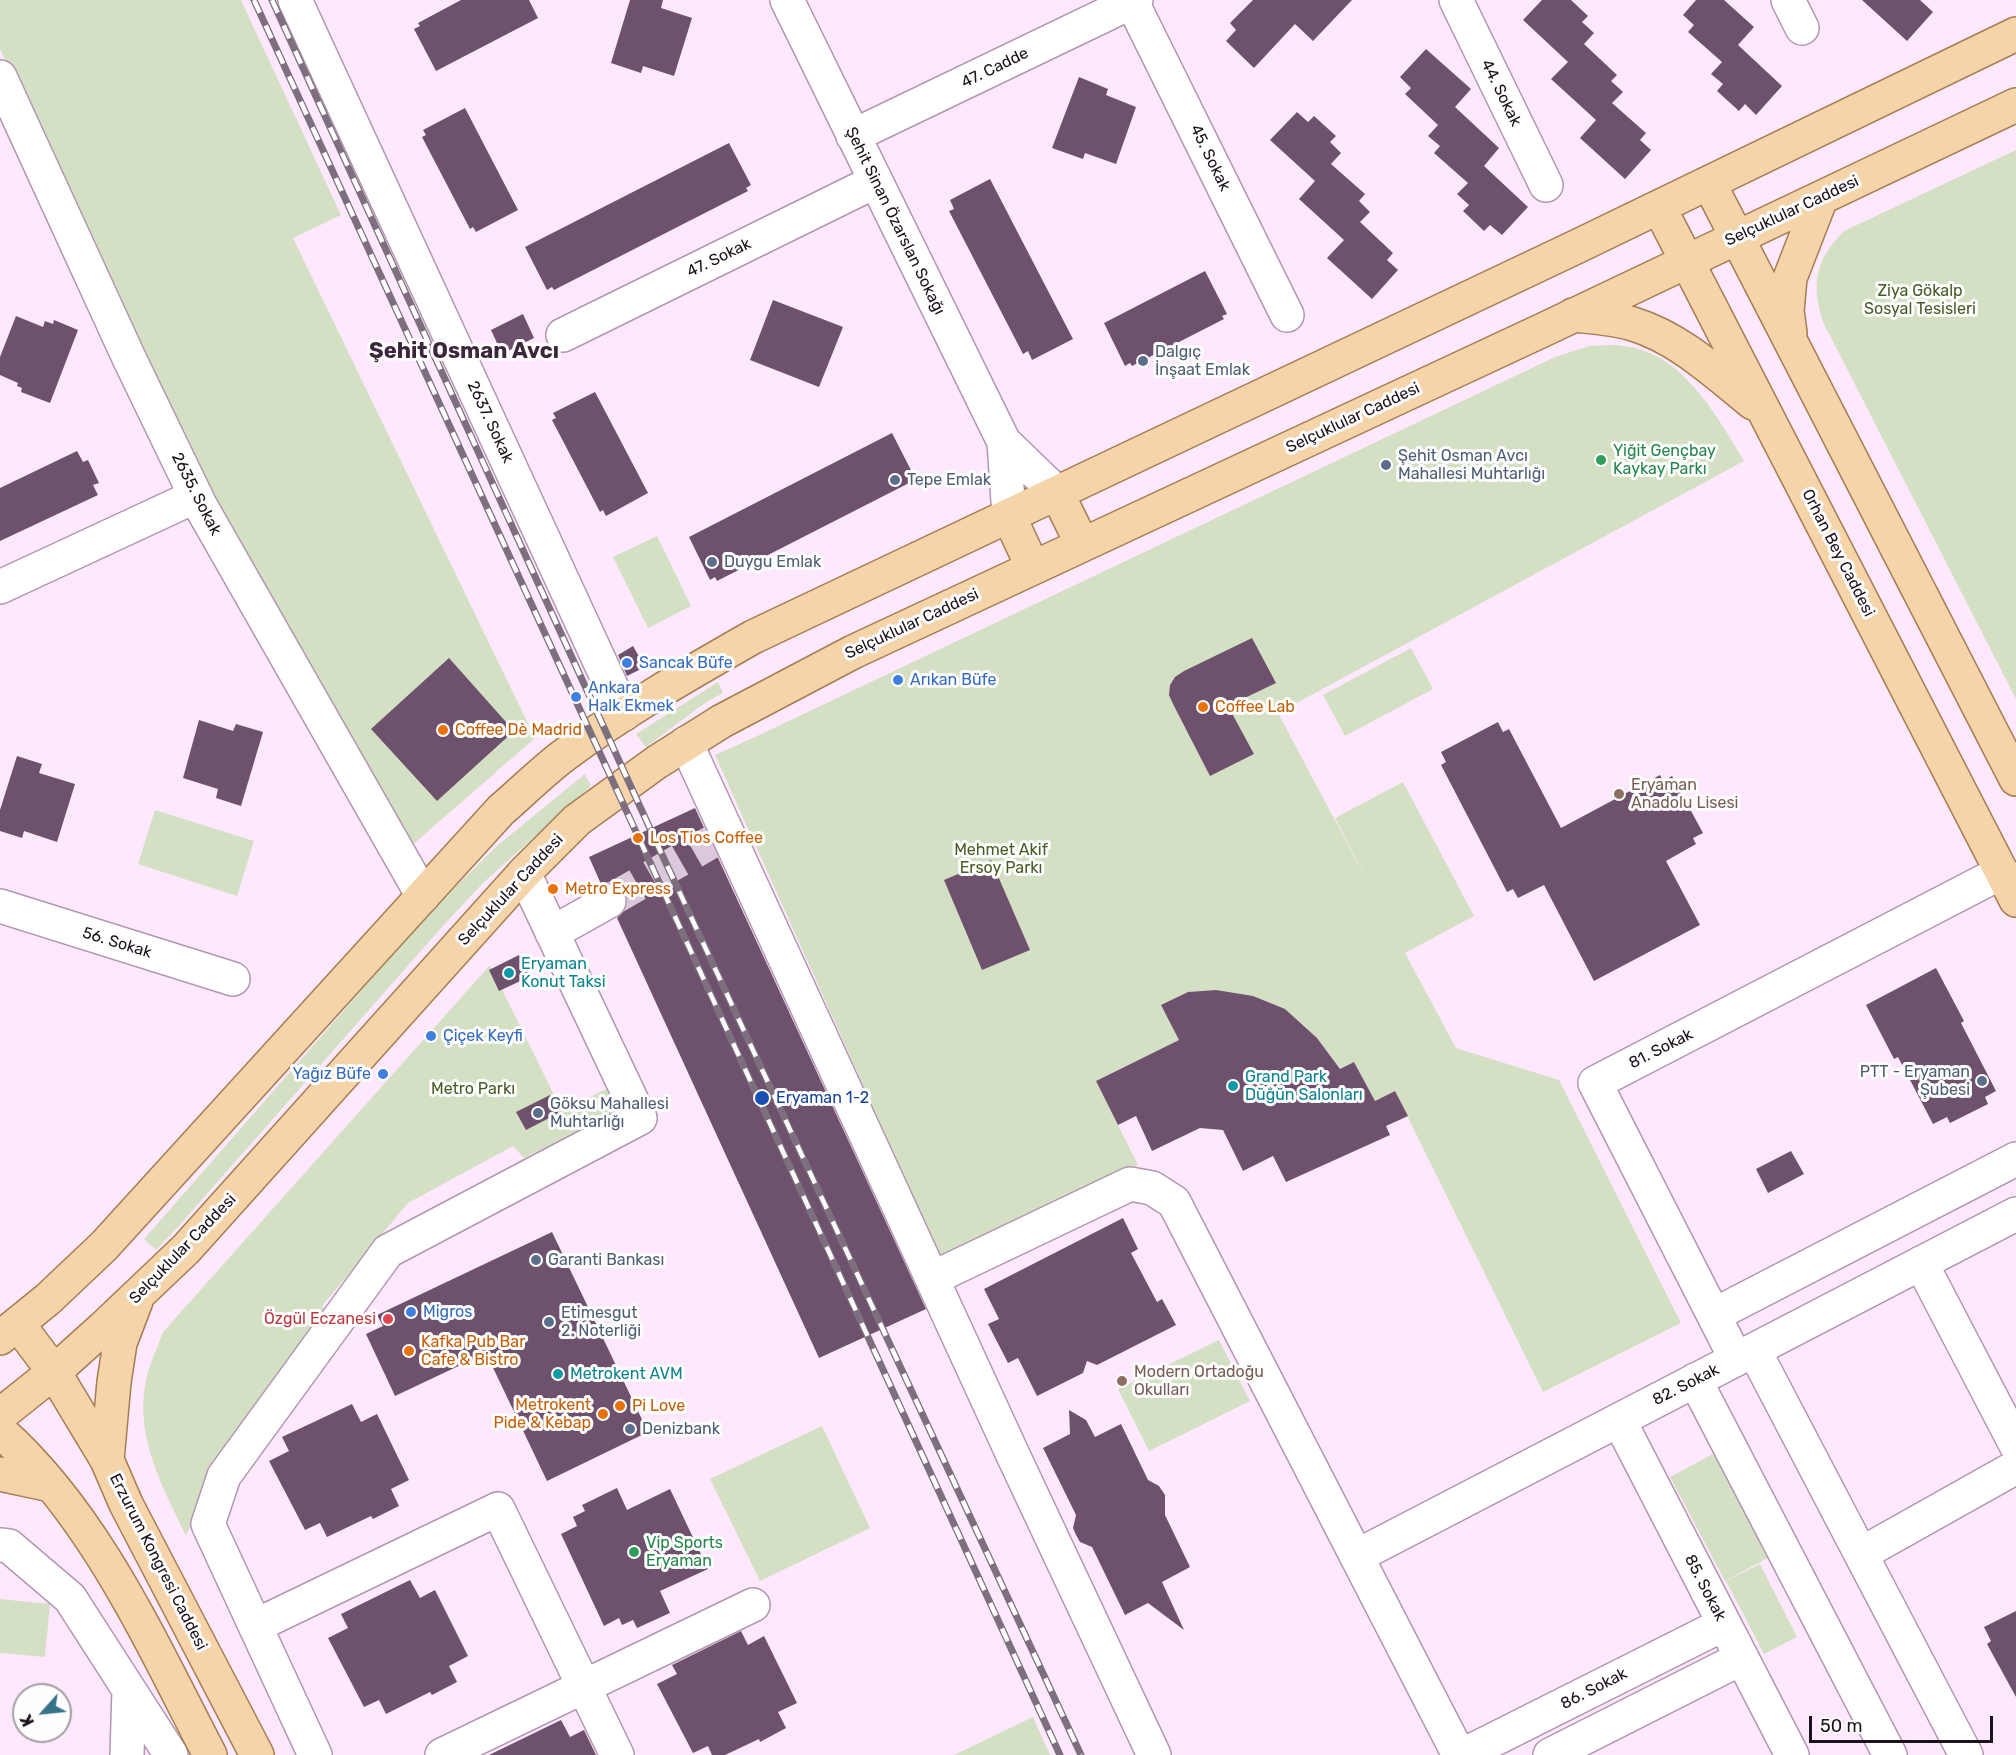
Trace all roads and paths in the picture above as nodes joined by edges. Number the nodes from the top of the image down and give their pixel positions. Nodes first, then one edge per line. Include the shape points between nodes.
1 (787, 0) edge
2 (1455, 0) edge
3 (1134, 1) edge
4 (302, 2) edge
5 (2016, 34) edge
6 (0, 76) edge
7 (2016, 105) edge
8 (854, 136) junction
9 (876, 181) junction
10 (1709, 183) junction
11 (1546, 185) dead end
12 (1821, 198) junction
13 (1659, 207) junction
14 (1737, 237) junction
15 (1687, 261) junction
16 (1287, 315) dead end
17 (1573, 315) junction
18 (563, 335) dead end
19 (1791, 344) junction
20 (1766, 414) junction
21 (1004, 442) junction
22 (1057, 493) junction
23 (195, 496) junction
24 (1009, 516) junction
25 (1082, 544) junction
26 (1033, 568) junction
27 (0, 587) edge
28 (624, 714) junction
29 (686, 743) junction
30 (2016, 779) edge
31 (524, 873) junction
32 (2009, 886) edge
33 (423, 896) junction
34 (609, 901) tunnel mouth
35 (0, 906) edge
36 (552, 933) junction
37 (234, 980) dead end
38 (2016, 1160) edge
39 (2016, 1214) edge
40 (1921, 1263) junction
41 (933, 1278) junction
42 (137, 1297) junction
43 (1714, 1315) junction
44 (9, 1331) edge
45 (1745, 1355) junction
46 (54, 1372) junction
47 (1695, 1380) junction
48 (0, 1415) edge
49 (1619, 1420) junction
50 (0, 1431) edge
51 (2016, 1445) edge
52 (107, 1461) junction
53 (2016, 1467) edge
54 (0, 1474) edge
55 (51, 1485) junction
56 (0, 1545) edge
57 (1861, 1554) junction
58 (1357, 1556) junction
59 (753, 1605) dead end
60 (1724, 1624) junction
61 (255, 1626) junction
62 (1742, 1658) junction
63 (583, 1687) junction
64 (129, 1690) junction
65 (127, 1755) edge
66 (171, 1755) edge
67 (210, 1755) edge
68 (256, 1755) edge
69 (315, 1755) edge
70 (442, 1755) edge
71 (617, 1755) edge
72 (1154, 1755) edge
73 (1461, 1755) edge
74 (1550, 1755) edge
75 (1792, 1755) edge
76 (1890, 1755) edge
77 (1966, 1755) edge

1 - 8 street, Şehit Sinan Özarslan Sokağı
2 - 11 street, 44. Sokak
3 - 8 street, 47. Cadde
3 - 16 street, 45. Sokak
4 - 28 street, 2637. Sokak
5 - 10 main road
6 - 23 street, 2635. Sokak
7 - 12 main road, Selçuklular Caddesi
8 - 9 street, Şehit Sinan Özarslan Sokağı
9 - 18 street, 47. Sokak
9 - 21 street, Şehit Sinan Özarslan Sokağı
10 - 13 main road
10 - 14 main road
12 - 14 main road, Selçuklular Caddesi
12 - 19 main road via 1790,278 1787,310
13 - 15 main road, Orhan Bey Caddesi
13 - 22 main road
14 - 15 main road, Selçuklular Caddesi
14 - 19 main road
15 - 17 main road, Selçuklular Caddesi
15 - 20 main road, Orhan Bey Caddesi
17 - 20 main road via 1634,324 1681,346
17 - 25 main road, Selçuklular Caddesi
19 - 30 main road
20 - 32 main road, Orhan Bey Caddesi
21 - 22 street
21 - 24 street
22 - 24 main road
22 - 25 main road
23 - 27 street
23 - 33 street, 2635. Sokak
24 - 26 main road
24 - 28 main road via 753,637
25 - 26 main road, Selçuklular Caddesi
26 - 29 main road, Selçuklular Caddesi via 853,652
28 - 33 main road via 562,757 501,810
29 - 31 main road, Selçuklular Caddesi via 577,820
29 - 41 street via 721,837
31 - 36 street
31 - 42 main road, Selçuklular Caddesi via 186,1250
32 - 43 street, 81. Sokak via 1595,1083
33 - 44 main road via 104,1246 56,1293
34 - 36 street
35 - 37 street, 56. Sokak
36 - 61 street via 640,1118 388,1251 224,1476 208,1524
38 - 43 street
39 - 40 street, 82. Sokak
40 - 45 street, 82. Sokak
40 - 51 street
41 - 58 street via 1130,1184 1152,1188 1174,1202
41 - 72 street
42 - 46 main road, Selçuklular Caddesi
42 - 52 main road via 120,1343
43 - 45 street, 81. Sokak
44 - 46 main road, Erzurum Kongresi Caddesi
45 - 47 street, 82. Sokak
45 - 57 street, 81. Sokak
46 - 48 main road, Selçuklular Caddesi
46 - 52 main road, Erzurum Kongresi Caddesi
47 - 49 street, 82. Sokak
47 - 76 street
49 - 58 street, 82. Sokak
49 - 60 street, 85. Sokak
50 - 55 main road
52 - 68 main road, Erzurum Kongresi Caddesi
53 - 57 street
54 - 55 main road
55 - 67 main road via 135,1611
56 - 64 street via 9,1546 70,1598
57 - 77 street, 81. Sokak
58 - 73 street
59 - 63 street
60 - 62 street, 85. Sokak
60 - 73 street, 86. Sokak
61 - 63 street via 498,1509
61 - 69 street
62 - 74 street
62 - 75 street, 85. Sokak
63 - 70 street
63 - 71 street
64 - 65 street
64 - 66 street

